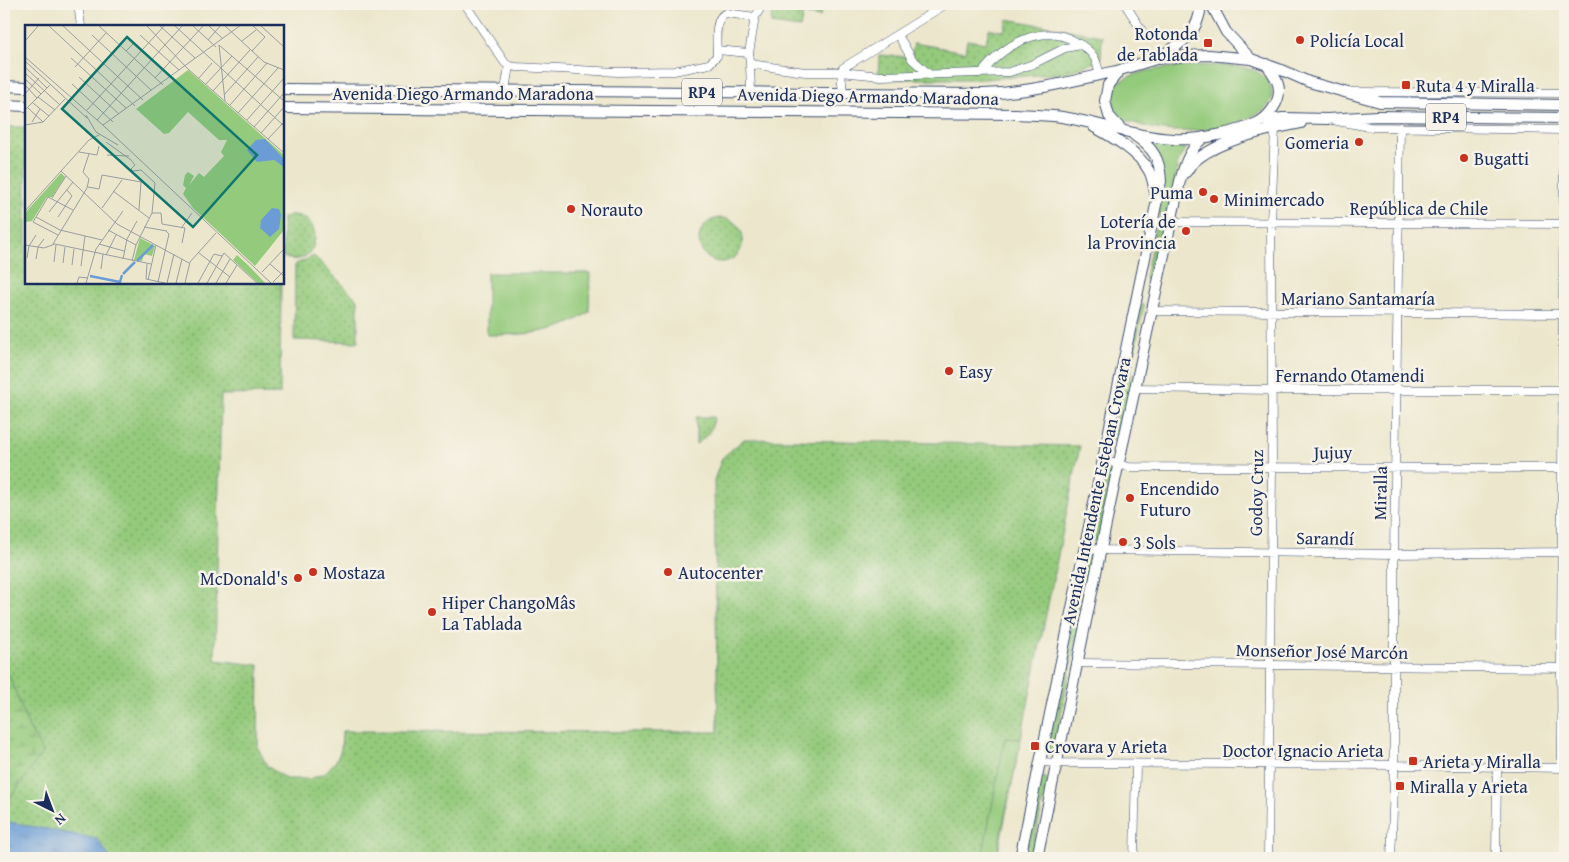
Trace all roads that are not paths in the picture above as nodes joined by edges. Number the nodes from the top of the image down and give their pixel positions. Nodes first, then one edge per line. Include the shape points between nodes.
1 (78, 4) edge
2 (465, 4) edge
3 (763, 4) edge
4 (946, 4) edge
5 (1125, 4) edge
6 (1201, 4) edge
7 (1211, 4) edge
8 (754, 17) junction
9 (81, 25) edge
10 (898, 35) junction
11 (1146, 36) dead end
12 (1081, 45) junction
13 (717, 50) junction
14 (749, 53) junction
15 (1156, 58) junction
16 (1251, 59) junction
17 (750, 64) junction
18 (1266, 64) junction
19 (508, 66) junction
20 (1120, 70) junction
21 (841, 72) junction
22 (982, 73) junction
23 (930, 75) junction
24 (1100, 75) junction
25 (4, 86) edge
26 (25, 87) edge
27 (284, 89) edge
28 (505, 90) junction
29 (751, 92) junction
30 (1341, 92) junction
31 (844, 93) junction
32 (1565, 93) edge
33 (4, 105) edge
34 (1565, 105) edge
35 (25, 106) edge
36 (284, 108) edge
37 (1107, 110) junction
38 (1565, 118) edge
39 (1324, 119) junction
40 (1260, 121) junction
41 (1084, 122) junction
42 (1110, 127) junction
43 (1274, 128) junction
44 (1400, 128) junction
45 (1122, 130) junction
46 (1565, 130) edge
47 (1134, 134) junction
48 (1204, 137) junction
49 (1114, 138) junction
50 (1180, 181) junction
51 (1157, 200) junction
52 (1172, 221) junction
53 (1153, 222) junction
54 (1272, 222) junction
55 (1398, 224) junction
56 (1564, 224) edge
57 (1151, 311) junction
58 (1272, 313) junction
59 (1397, 313) junction
60 (1564, 314) edge
61 (1134, 388) junction
62 (1272, 390) junction
63 (1396, 390) junction
64 (1565, 390) edge
65 (1102, 460) junction
66 (1118, 466) junction
67 (1395, 466) junction
68 (1272, 468) junction
69 (1564, 468) edge
70 (1085, 548) junction
71 (1100, 550) junction
72 (1270, 552) junction
73 (1563, 552) edge
74 (1394, 554) junction
75 (1077, 663) junction
76 (1270, 665) junction
77 (1394, 667) junction
78 (1563, 668) edge
79 (1041, 762) junction
80 (1058, 763) junction
81 (1136, 764) junction
82 (1269, 765) junction
83 (1394, 765) junction
84 (1497, 768) junction
85 (1564, 768) edge
86 (1020, 858) edge
87 (1037, 858) edge
88 (1134, 858) edge
89 (1268, 858) edge
90 (1392, 858) edge
91 (1496, 858) edge

1 - 9 street
2 - 19 street
3 - 8 street
4 - 10 street
5 - 11 street
6 - 15 main road via 1198,22 1191,34
7 - 16 main road via 1226,32
8 - 13 street via 722,14 718,19
8 - 14 street
10 - 21 street via 847,65
10 - 23 street via 912,59
12 - 22 street via 1065,48 1013,71
12 - 22 street via 1057,34 1030,37 1002,51
12 - 24 street via 1096,59
13 - 14 street
13 - 19 street via 717,56 710,64 674,71 618,72
14 - 17 street
15 - 16 main road, RP4 via 1208,55
15 - 20 main road, RP4
16 - 18 main road, RP4
17 - 21 street via 805,72
17 - 29 street
18 - 30 main road, RP4
18 - 40 main road via 1278,82 1278,97 1272,111
19 - 28 street
20 - 24 main road, Avenida Diego Armando Maradona / RP4
20 - 37 main road via 1108,85
21 - 23 street via 881,76
21 - 31 street
22 - 23 street
24 - 31 main road, Avenida Diego Armando Maradona / RP4 via 1010,93
25 - 26 main road
27 - 28 main road, Avenida Diego Armando Maradona / RP4
28 - 29 main road, Avenida Diego Armando Maradona / RP4
29 - 31 main road, Avenida Diego Armando Maradona / RP4
30 - 32 street
30 - 34 main road, RP4 via 1380,102
33 - 35 main road
36 - 41 main road, Avenida Diego Armando Maradona / RP4 via 984,113 1041,115
37 - 42 main road
37 - 45 main road
38 - 39 main road, RP4 via 1377,116
39 - 40 main road, RP4
39 - 43 main road
39 - 44 street via 1370,127
40 - 48 main road, RP4
41 - 42 main road, Avenida Diego Armando Maradona / RP4
41 - 49 main road
42 - 45 main road, Avenida Diego Armando Maradona / RP4
42 - 49 main road
43 - 50 main road via 1251,134 1198,157
43 - 54 street, Godoy Cruz
44 - 46 street
44 - 55 street, Miralla
45 - 47 main road, RP4
46 - 56 street
47 - 48 main road, RP4 via 1176,139
47 - 51 main road, Avenida Intendente Esteban Crovara via 1160,163
48 - 50 main road, Avenida Intendente Esteban Crovara via 1189,154
49 - 51 main road via 1149,171
50 - 52 main road, Avenida Intendente Esteban Crovara
51 - 53 main road, Avenida Intendente Esteban Crovara
52 - 53 street, República de Chile
52 - 54 street, República de Chile
52 - 57 main road, Avenida Intendente Esteban Crovara
53 - 65 main road, Avenida Intendente Esteban Crovara
54 - 55 street, República de Chile
54 - 58 street, Godoy Cruz
55 - 56 street, República de Chile
55 - 59 street, Miralla
56 - 60 street
57 - 58 street, Mariano Santamaría
57 - 61 main road, Avenida Intendente Esteban Crovara
58 - 59 street, Mariano Santamaría
58 - 62 street, Godoy Cruz
59 - 60 street, Mariano Santamaría
59 - 63 street, Miralla
60 - 64 street
61 - 62 street, Fernando Otamendi
61 - 66 main road, Avenida Intendente Esteban Crovara
62 - 63 street, Fernando Otamendi
62 - 68 street, Godoy Cruz
63 - 64 street, Fernando Otamendi
63 - 67 street, Miralla
64 - 69 street
65 - 66 street, Jujuy
65 - 70 main road, Avenida Intendente Esteban Crovara
66 - 68 street, Jujuy
66 - 71 main road, Avenida Intendente Esteban Crovara
67 - 68 street, Jujuy
67 - 69 street, Jujuy
67 - 74 street, Miralla
68 - 72 street, Godoy Cruz
69 - 73 street
70 - 71 street, Sarandí
70 - 79 main road, Avenida Intendente Esteban Crovara
71 - 72 street, Sarandí
71 - 75 main road, Avenida Intendente Esteban Crovara
72 - 74 street, Sarandí
72 - 76 street, Godoy Cruz
73 - 74 street, Sarandí
73 - 78 street
74 - 77 street, Miralla
75 - 76 street, Monseñor José Marcón
75 - 80 main road, Avenida Intendente Esteban Crovara
76 - 77 street, Monseñor José Marcón
76 - 82 street, Godoy Cruz
77 - 78 street, Monseñor José Marcón
77 - 83 street, Miralla
78 - 85 street
79 - 80 street, Doctor Ignacio Arieta
79 - 86 main road, Avenida Intendente Esteban Crovara
80 - 81 street, Doctor Ignacio Arieta
80 - 87 main road, Avenida Intendente Esteban Crovara
81 - 82 street, Doctor Ignacio Arieta
81 - 88 street
82 - 83 street, Doctor Ignacio Arieta
82 - 89 street, Godoy Cruz
83 - 84 street, Doctor Ignacio Arieta
83 - 90 street, Miralla
84 - 85 street, Doctor Ignacio Arieta
84 - 91 street

